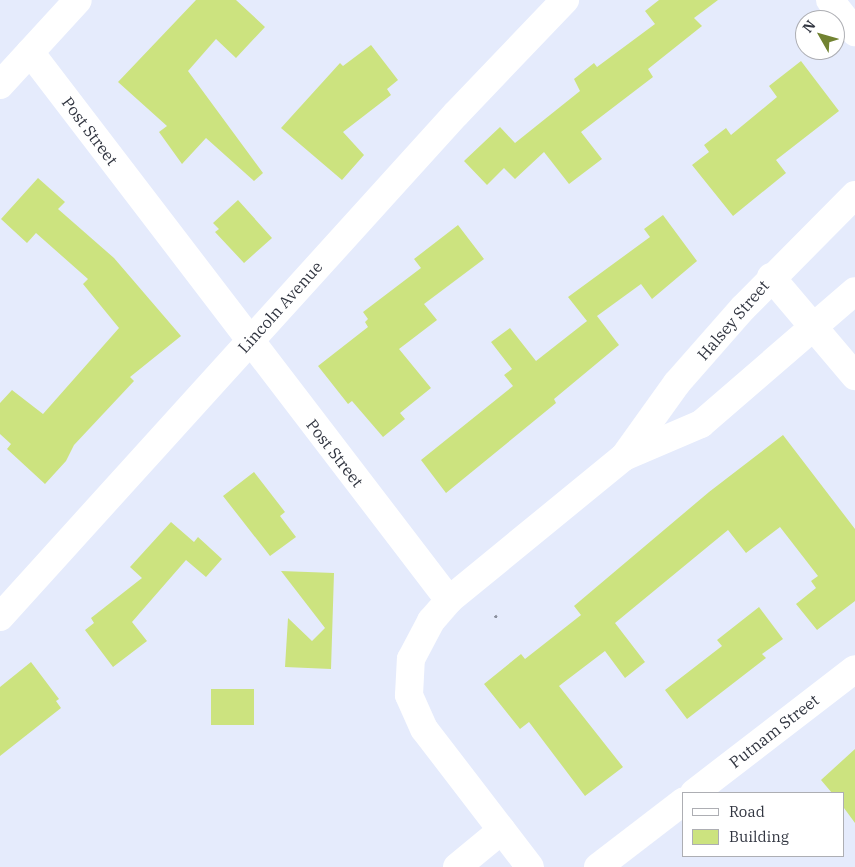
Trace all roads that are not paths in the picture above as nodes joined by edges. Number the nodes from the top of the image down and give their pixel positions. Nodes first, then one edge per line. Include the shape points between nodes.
1 (78, 0) edge
2 (565, 0) edge
3 (830, 0) edge
4 (855, 32) edge
5 (30, 52) junction
6 (0, 86) edge
7 (855, 195) edge
8 (771, 277) junction
9 (855, 291) edge
10 (813, 325) junction
11 (249, 342) junction
12 (855, 376) edge
13 (624, 457) junction
14 (449, 600) junction
15 (0, 617) edge
16 (855, 669) edge
17 (695, 792) edge
18 (682, 803) edge
19 (502, 830) junction
20 (457, 867) edge
21 (530, 867) edge
22 (598, 867) edge

1 - 5 street
2 - 11 street, Lincoln Avenue via 456,114
3 - 4 street
5 - 6 street
5 - 11 street, Post Street
7 - 8 street, Halsey Street
8 - 10 street
8 - 13 street, Halsey Street via 677,383
9 - 10 street, Halsey Street
10 - 12 street
10 - 13 street, Halsey Street via 701,424
11 - 14 street, Post Street
11 - 15 street, Lincoln Avenue
13 - 14 street, Halsey Street
14 - 19 street via 431,622 411,659 409,694 424,729
16 - 17 street, Putnam Street
18 - 22 street
19 - 20 street
19 - 21 street

